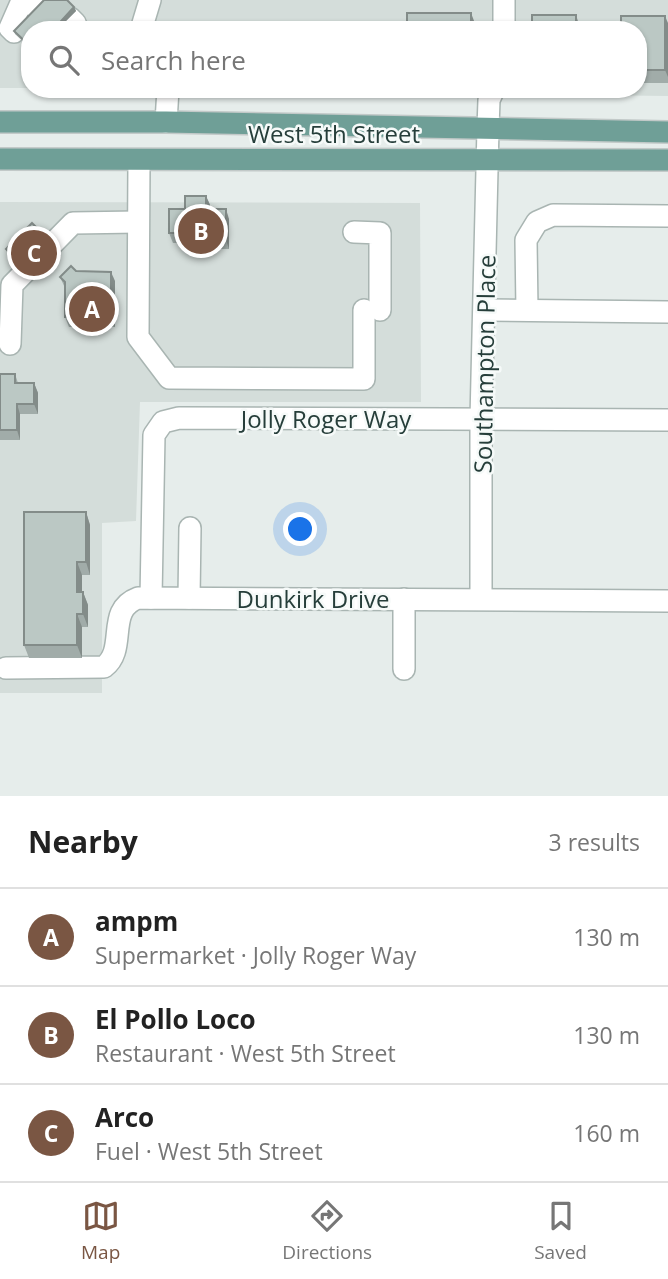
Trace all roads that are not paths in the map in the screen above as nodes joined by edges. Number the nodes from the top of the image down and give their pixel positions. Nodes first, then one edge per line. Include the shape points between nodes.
1 (150, 0) edge
2 (503, 0) edge
3 (144, 21) edge
4 (504, 21) edge
5 (167, 98) edge
6 (490, 98) edge
7 (0, 122) edge
8 (166, 122) junction
9 (488, 128) junction
10 (668, 132) edge
11 (488, 158) junction
12 (0, 159) edge
13 (139, 160) junction
14 (668, 160) edge
15 (668, 216) edge
16 (138, 222) junction
17 (354, 232) dead end
18 (486, 310) junction
19 (527, 310) junction
20 (668, 312) edge
21 (10, 344) dead end
22 (481, 419) junction
23 (668, 420) edge
24 (190, 528) dead end
25 (152, 598) junction
26 (189, 598) junction
27 (404, 599) junction
28 (481, 599) junction
29 (668, 601) edge
30 (6, 668) dead end
31 (404, 669) dead end

1 - 3 street
2 - 4 street
5 - 8 street
6 - 9 street, Southampton Place
7 - 8 main road, West 5th Street
8 - 9 main road, West 5th Street
9 - 10 main road, West 5th Street
9 - 11 street, Southampton Place
11 - 13 main road, West 5th Street
11 - 14 main road, West 5th Street
11 - 18 street, Southampton Place
12 - 13 main road, West 5th Street
13 - 16 street
15 - 19 street via 553,215 537,222 526,240
16 - 17 street via 138,337 169,378 364,379 380,233
16 - 21 street via 73,223 12,285
18 - 19 street
18 - 22 street, Southampton Place
19 - 20 street
22 - 23 street, Jolly Roger Way
22 - 25 street, Jolly Roger Way via 179,418 163,422 154,435
22 - 28 street, Southampton Place
24 - 26 street
25 - 26 street, Dunkirk Drive
25 - 30 street, Dunkirk Drive via 128,602 119,613 114,652 104,667
26 - 27 street, Dunkirk Drive
27 - 28 street, Dunkirk Drive
27 - 31 street
28 - 29 street, Dunkirk Drive

